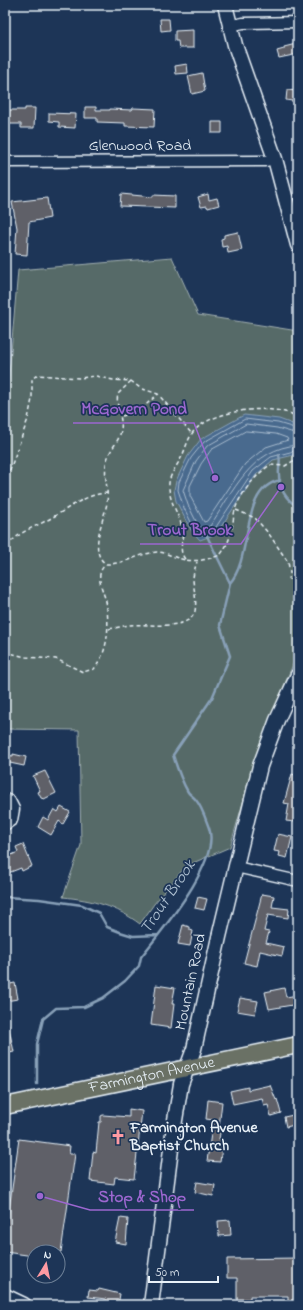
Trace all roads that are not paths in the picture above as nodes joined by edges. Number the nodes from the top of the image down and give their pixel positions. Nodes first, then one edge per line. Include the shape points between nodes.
1 (225, 5) edge
2 (298, 22) edge
3 (229, 26) junction
4 (275, 159) junction
5 (5, 162) edge
6 (295, 220) edge
7 (298, 245) edge
8 (298, 675) edge
9 (5, 799) edge
10 (5, 825) edge
11 (236, 867) junction
12 (298, 881) edge
13 (298, 1045) edge
14 (186, 1069) junction
15 (5, 1106) edge
16 (5, 1296) edge
17 (24, 1305) edge
18 (151, 1305) edge

1 - 3 main road
2 - 3 street via 243,23
3 - 4 main road
4 - 5 street, Glenwood Road
4 - 6 main road
6 - 7 main road
8 - 11 main road, Mountain Road via 265,752
9 - 10 street via 13,805 14,814 12,820
11 - 12 street
11 - 14 main road, Mountain Road via 194,1049
13 - 14 main road, Farmington Avenue
14 - 15 main road, Farmington Avenue
14 - 18 main road, Mountain Road via 174,1126
16 - 17 main road

